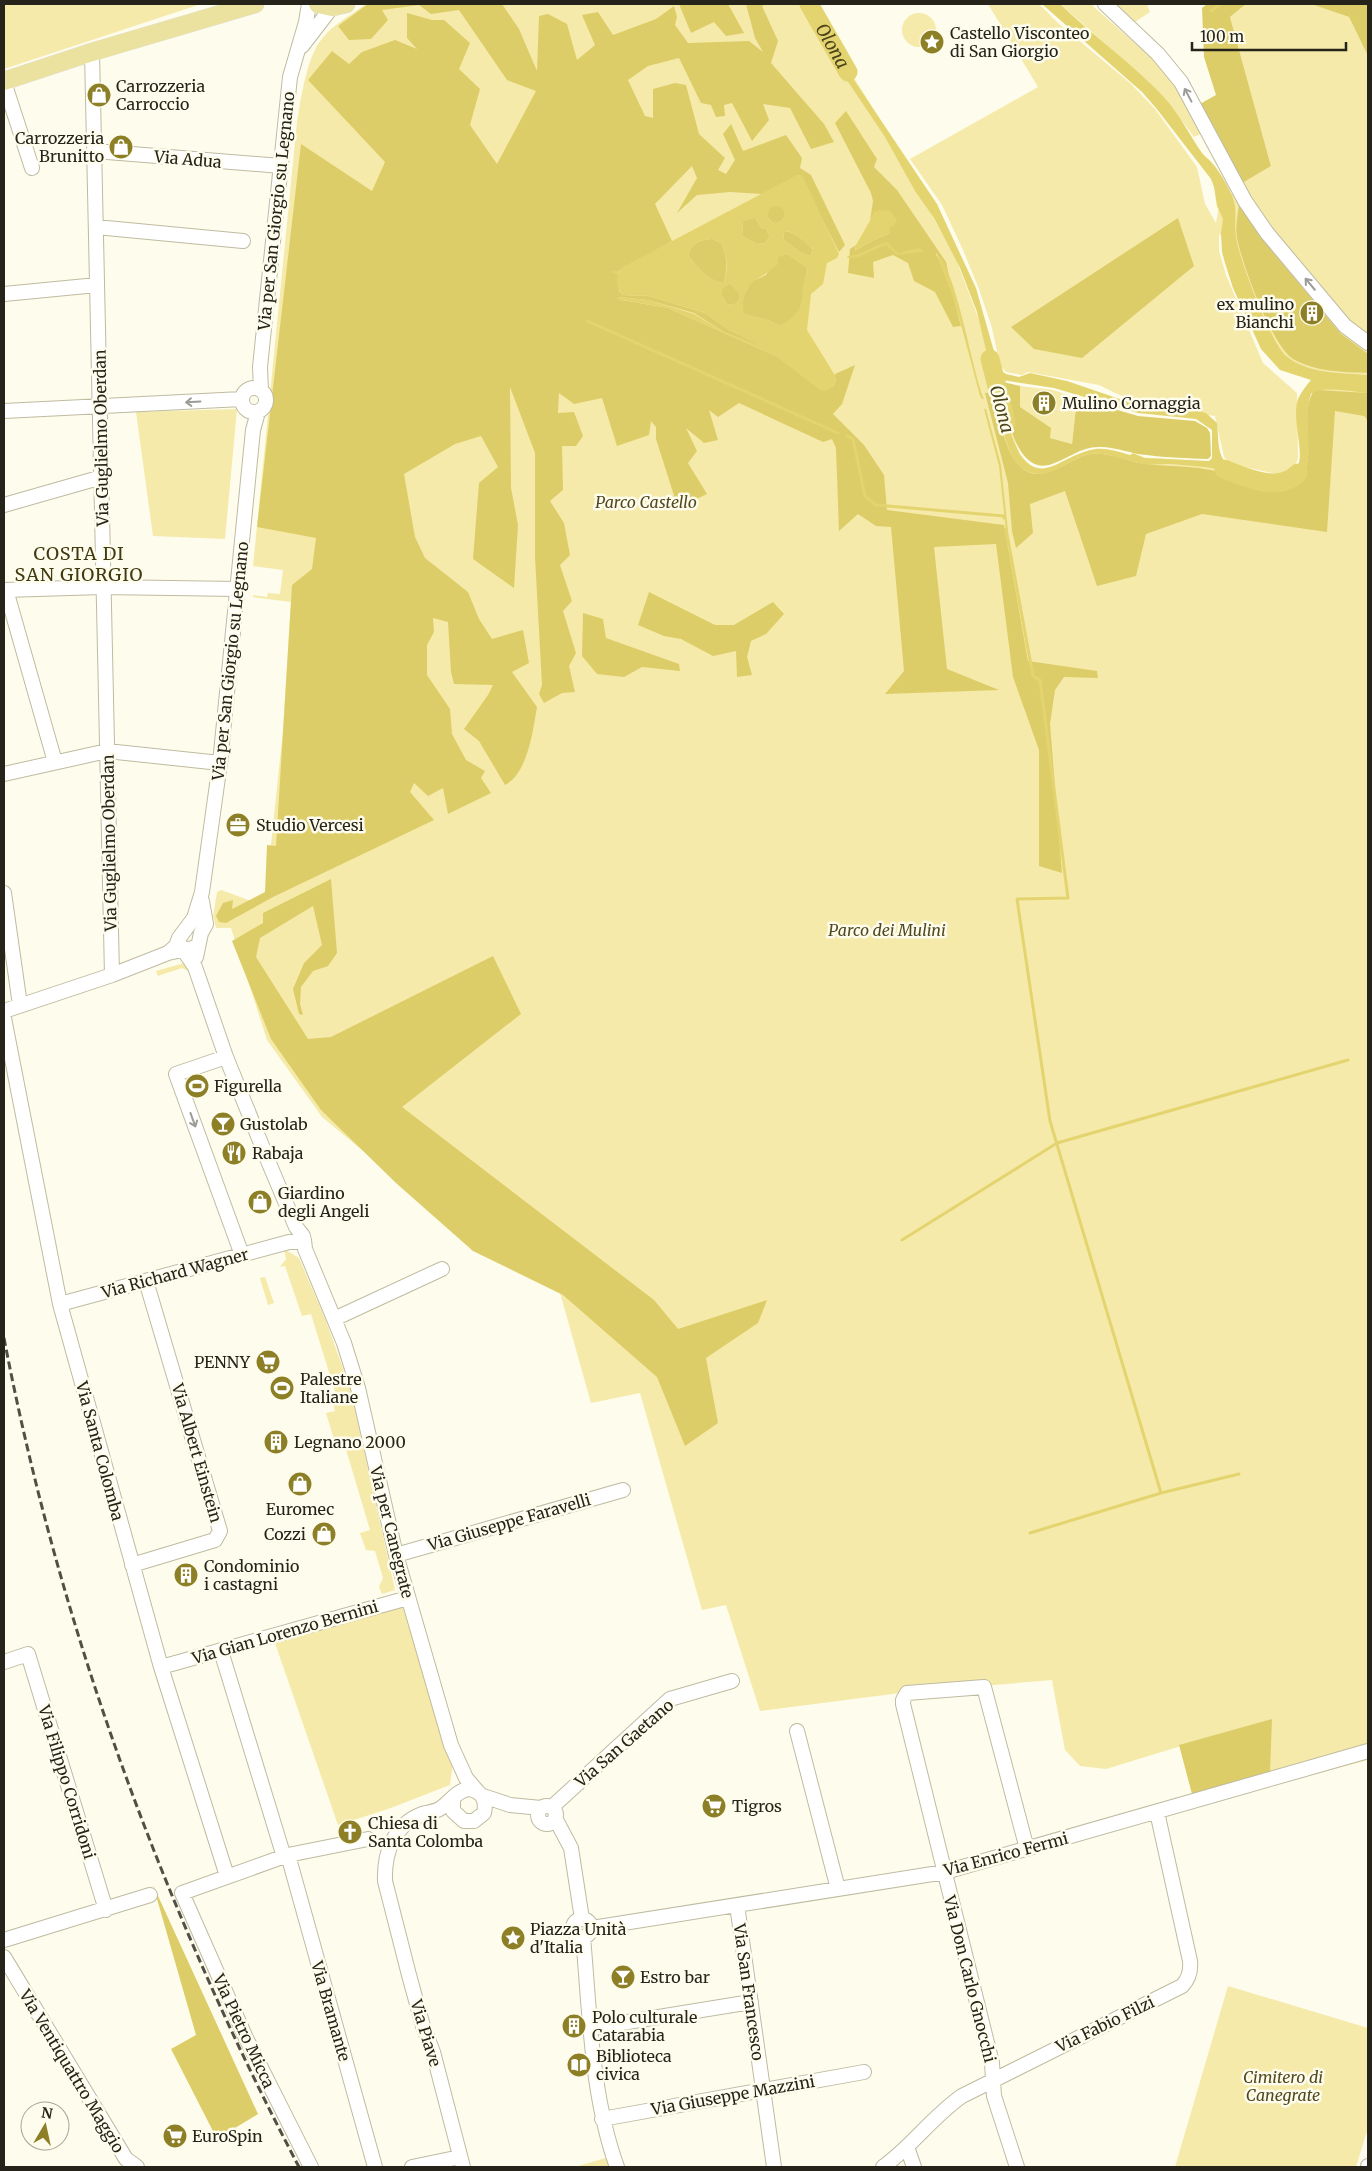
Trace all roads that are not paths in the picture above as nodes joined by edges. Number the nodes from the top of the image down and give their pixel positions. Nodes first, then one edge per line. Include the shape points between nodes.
1 (255, 4) edge
2 (309, 4) edge
3 (1105, 4) edge
4 (332, 5) edge
5 (92, 52) junction
6 (295, 55) junction
7 (4, 82) edge
8 (95, 151) junction
9 (281, 166) junction
10 (32, 168) dead end
11 (96, 228) junction
12 (243, 241) dead end
13 (97, 285) junction
14 (4, 294) edge
15 (1368, 344) edge
16 (257, 389) junction
17 (242, 400) junction
18 (101, 406) junction
19 (4, 411) edge
20 (254, 412) junction
21 (102, 477) junction
22 (4, 506) edge
23 (103, 587) junction
24 (238, 589) junction
25 (5, 590) edge
26 (107, 752) junction
27 (55, 762) junction
28 (220, 763) junction
29 (4, 774) edge
30 (4, 893) edge
31 (199, 918) junction
32 (187, 947) junction
33 (112, 975) junction
34 (20, 1005) junction
35 (4, 1011) edge
36 (4, 1018) edge
37 (226, 1057) junction
38 (299, 1239) junction
39 (242, 1255) junction
40 (442, 1269) dead end
41 (146, 1281) junction
42 (60, 1304) junction
43 (334, 1319) junction
44 (623, 1490) dead end
45 (396, 1554) junction
46 (132, 1565) junction
47 (408, 1598) junction
48 (221, 1651) junction
49 (4, 1662) edge
50 (161, 1667) junction
51 (732, 1681) dead end
52 (797, 1731) dead end
53 (1368, 1751) edge
54 (1341, 1758) junction
55 (1368, 1758) edge
56 (457, 1760) junction
57 (480, 1794) junction
58 (454, 1798) junction
59 (510, 1805) junction
60 (1157, 1812) junction
61 (484, 1813) junction
62 (546, 1815) junction
63 (456, 1816) junction
64 (368, 1839) dead end
65 (1027, 1849) junction
66 (286, 1856) junction
67 (944, 1872) junction
68 (227, 1876) junction
69 (838, 1889) junction
70 (150, 1894) dead end
71 (389, 1898) junction
72 (737, 1905) junction
73 (106, 1910) junction
74 (586, 1928) junction
75 (4, 1940) edge
76 (4, 1957) edge
77 (751, 2002) junction
78 (591, 2028) junction
79 (864, 2072) dead end
80 (993, 2080) junction
81 (763, 2090) junction
82 (602, 2119) junction
83 (907, 2147) junction
84 (462, 2162) edge
85 (129, 2165) edge
86 (311, 2167) edge
87 (375, 2167) edge
88 (412, 2167) edge
89 (617, 2167) edge
90 (774, 2167) edge
91 (884, 2167) edge
92 (914, 2167) edge
93 (1016, 2167) edge

1 - 5 main road
2 - 6 street, Via per San Giorgio su Legnano
15 -> 3 street via 1345,326 1267,234 1245,201 1181,82 1158,54
4 - 6 street, Via per San Giorgio su Legnano
5 - 7 main road
5 - 8 street, Via Guglielmo Oberdan
6 - 9 street, Via per San Giorgio su Legnano
7 - 10 street
8 - 9 street, Via Adua
8 - 11 street, Via Guglielmo Oberdan
9 - 16 street, Via per San Giorgio su Legnano
11 - 12 street
11 - 13 street, Via Guglielmo Oberdan
13 - 14 street
13 - 18 street, Via Guglielmo Oberdan
16 - 17 street via 247,390
16 - 20 street, Via per San Giorgio su Legnano via 266,396 266,403
17 -> 18 street
17 - 20 street via 244,407
18 - 19 street
18 - 21 street, Via Guglielmo Oberdan
20 - 24 street, Via per San Giorgio su Legnano
21 - 22 street
21 - 23 street, Via Guglielmo Oberdan
23 - 24 street
23 - 25 street
23 - 26 street, Via Guglielmo Oberdan
24 - 28 street, Via per San Giorgio su Legnano
25 - 27 street
26 - 27 street
26 - 28 street
26 - 33 street, Via Guglielmo Oberdan
27 - 29 street
28 - 31 street, Via per San Giorgio su Legnano
30 - 34 street
31 - 32 street via 205,927
31 - 32 street via 179,938
32 - 33 street
32 - 37 street, Via per Canegrate
33 - 34 street
34 - 35 street
36 - 42 street, Via Santa Colomba
37 - 38 street, Via per Canegrate
37 -> 39 street via 176,1074
38 - 39 street, Via Richard Wagner
38 - 43 street, Via per Canegrate
39 - 41 street, Via Richard Wagner
40 - 43 street
41 - 42 street, Via Richard Wagner
41 - 46 street, Via Albert Einstein via 220,1531 215,1540
42 - 46 street, Via Santa Colomba
43 - 45 street, Via per Canegrate via 358,1388
44 - 45 street, Via Giuseppe Faravelli
45 - 47 street, Via per Canegrate
46 - 50 street, Via Santa Colomba
47 - 48 street, Via Gian Lorenzo Bernini
47 - 56 street, Via per Canegrate
48 - 50 street, Via Gian Lorenzo Bernini
48 - 66 street, Via Bramante
49 - 73 street, Via Filippo Corridoni via 28,1654
50 - 68 street, Via Santa Colomba
51 - 62 street, Via San Gaetano via 670,1699
52 - 69 street
53 - 54 street, Via Enrico Fermi
54 - 55 street
54 - 60 street, Via Enrico Fermi
56 - 57 street, Via per Canegrate via 466,1778
56 - 58 street, Via per Canegrate
57 - 58 street via 464,1789
57 - 59 street
57 - 61 street
58 - 63 street via 452,1807
58 - 71 street, Via Piave via 436,1811 409,1821 394,1837 386,1855
59 - 61 street
59 - 62 street
60 - 65 street, Via Enrico Fermi
60 - 80 street, Via Fabio Filzi via 1190,1961 1190,1972 1185,1982
61 - 63 street via 469,1822
62 - 74 street via 571,1848
63 - 71 street, Via Piave via 426,1821 416,1826 402,1842 392,1870
64 - 66 street
65 - 67 street, Via Enrico Fermi
65 - 67 street, Via Don Carlo Gnocchi via 984,1687 911,1692 904,1696 903,1704
66 - 68 street
66 - 87 street, Via Bramante
67 - 69 street, Via Enrico Fermi
67 - 80 street, Via Don Carlo Gnocchi via 992,2063
68 - 86 street, Via Pietro Micca via 182,1893 246,2038
69 - 72 street, Via Enrico Fermi
70 - 73 street
71 - 84 street, Via Piave
72 - 74 street, Via Enrico Fermi
72 - 77 street, Via San Francesco
73 - 75 street
74 - 78 street
76 - 85 street, Via Ventiquattro Maggio
77 - 78 street
77 - 81 street, Via San Francesco
78 - 82 street
79 - 81 street, Via Giuseppe Mazzini
80 - 83 street, Via Fabio Filzi via 951,2104 931,2120
80 - 93 street, Via Don Carlo Gnocchi via 994,2096
81 - 82 street, Via Giuseppe Mazzini
81 - 90 street, Via San Francesco
82 - 89 street
83 - 91 street, Via Fabio Filzi
83 - 92 street
84 - 88 street

